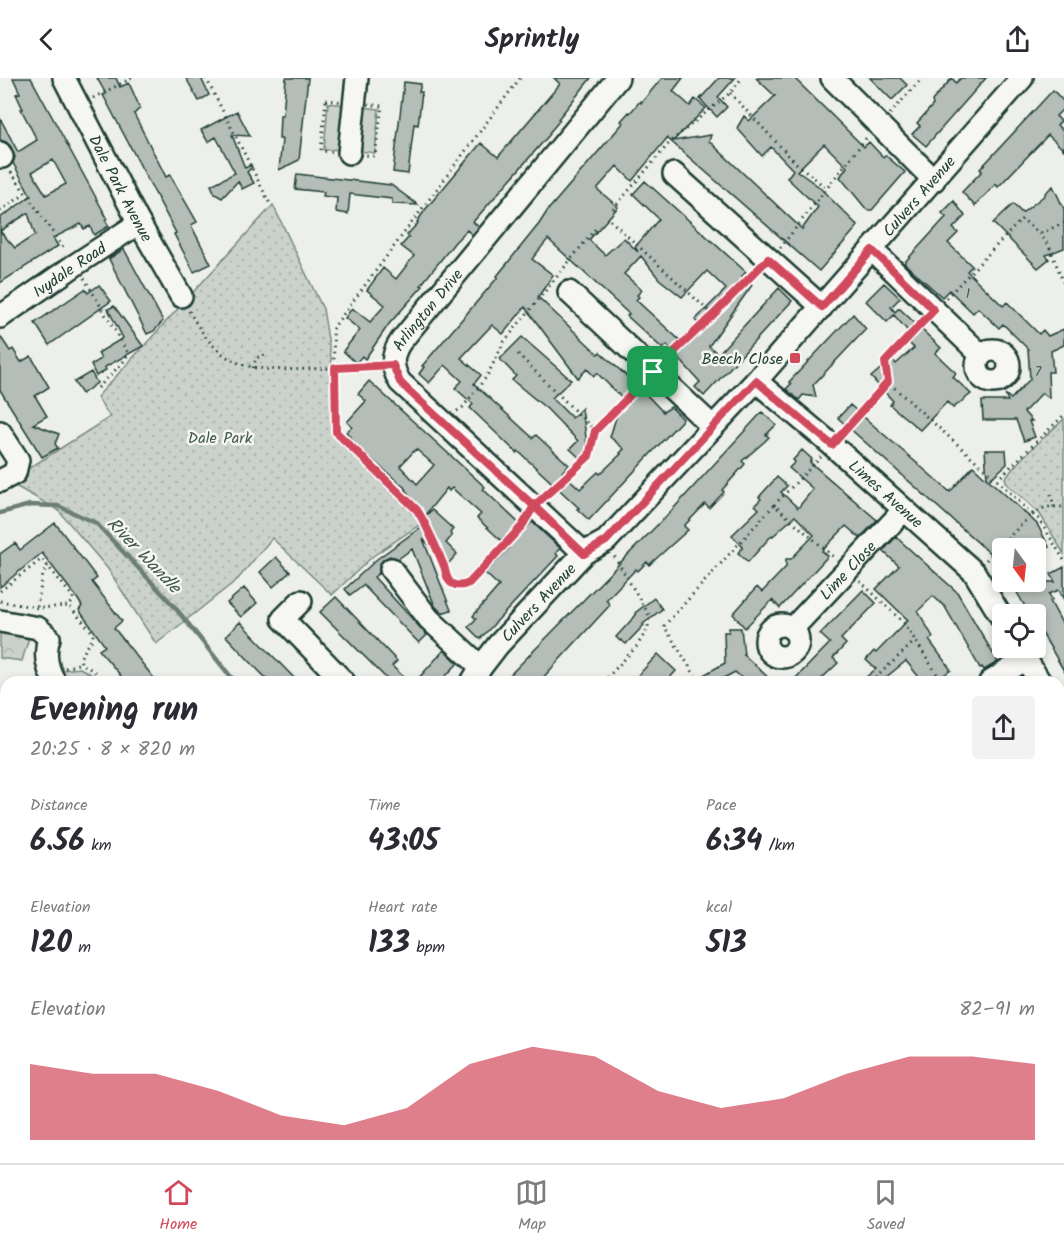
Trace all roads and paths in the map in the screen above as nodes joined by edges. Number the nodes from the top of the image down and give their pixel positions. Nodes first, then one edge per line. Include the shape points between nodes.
1 (64, 78) edge
2 (132, 78) edge
3 (206, 78) edge
4 (357, 78) edge
5 (520, 78) edge
6 (618, 78) edge
7 (742, 78) edge
8 (832, 78) edge
9 (922, 78) edge
10 (1022, 78) edge
11 (730, 93) junction
12 (77, 106) junction
13 (880, 125) junction
14 (349, 153) dead end
15 (1, 155) edge
16 (674, 174) dead end
17 (934, 180) junction
18 (826, 188) junction
19 (25, 194) junction
20 (270, 204) dead end
21 (613, 209) dead end
22 (0, 211) edge
23 (610, 220) dead end
24 (140, 223) junction
25 (1064, 223) edge
26 (597, 227) dead end
27 (1040, 234) junction
28 (872, 250) junction
29 (768, 259) junction
30 (75, 265) junction
31 (1064, 284) edge
32 (569, 292) dead end
33 (181, 296) joint
34 (822, 307) junction
35 (934, 310) junction
36 (713, 315) junction
37 (0, 317) edge
38 (268, 354) dead end
39 (518, 354) dead end
40 (981, 355) dead end
41 (393, 365) junction
42 (335, 368) junction
43 (253, 369) junction
44 (653, 372) junction
45 (756, 381) junction
46 (888, 382) junction
47 (96, 390) dead end
48 (1064, 415) edge
49 (441, 421) junction
50 (712, 427) junction
51 (595, 431) junction
52 (0, 432) edge
53 (832, 445) junction
54 (1, 478) edge
55 (997, 480) junction
56 (1051, 494) dead end
57 (534, 506) junction
58 (774, 506) junction
59 (1054, 507) junction
60 (1064, 507) edge
61 (903, 511) junction
62 (1032, 514) junction
63 (606, 541) junction
64 (584, 554) junction
65 (1064, 560) edge
66 (48, 566) junction
67 (391, 569) dead end
68 (848, 570) junction
69 (974, 572) junction
70 (0, 591) edge
71 (301, 601) dead end
72 (0, 602) edge
73 (993, 604) edge
74 (69, 606) junction
75 (36, 608) junction
76 (0, 621) edge
77 (792, 629) dead end
78 (915, 642) junction
79 (1017, 658) edge
80 (1026, 658) edge
81 (476, 675) edge
82 (53, 676) edge
83 (99, 676) edge
84 (338, 676) edge
85 (609, 676) edge
86 (695, 676) edge
87 (878, 676) edge
88 (938, 676) edge
89 (997, 676) edge
90 (1036, 676) edge

1 - 12 street, Dale Park Avenue
2 - 12 path
3 - 20 path
4 - 14 street
5 - 42 path via 333,328
6 - 41 street, Arlington Drive via 401,341
7 - 11 path
8 - 13 street
9 - 13 path
10 - 17 street, Culvers Avenue
11 - 18 path via 795,162
11 - 21 path via 671,141
12 - 24 street, Dale Park Avenue
13 - 17 street
13 - 18 path
15 - 19 path
16 - 29 street
17 - 28 street, Culvers Avenue
18 - 29 path
19 - 22 path
19 - 30 path
23 - 36 path
24 - 30 street, Ivydale Road
24 - 33 street, Dale Park Avenue
25 - 27 path
26 - 49 path via 504,342 487,376 463,407
27 - 31 path
27 - 35 path via 1022,219
28 - 34 street, Culvers Avenue
28 - 35 street
29 - 34 street
29 - 36 path
30 - 37 street, Ivydale Road
30 - 47 path via 128,353
32 - 44 street
33 - 43 path via 201,333 218,350
34 - 45 street, Culvers Avenue
35 - 40 street
35 - 46 path via 885,362
36 - 44 path
38 - 43 path via 256,358
39 - 51 path
41 - 42 path
41 - 49 street, Arlington Drive via 400,382
42 - 43 path
42 - 57 path via 336,432 417,510 448,580 454,585 469,583 522,526
44 - 50 street
44 - 51 path
45 - 50 street, Culvers Avenue
45 - 53 street, Limes Avenue
46 - 53 path
46 - 55 path
48 - 55 path
49 - 57 street, Arlington Drive
50 - 63 street, Culvers Avenue
51 - 57 path via 589,456
52 - 54 street via 18,460 15,473
53 - 58 path
53 - 61 street, Limes Avenue
55 - 62 path
56 - 59 path
57 - 64 street, Arlington Drive
58 - 68 path
58 - 86 path via 664,626
59 - 60 path
59 - 62 path
61 - 68 street, Lime Close
61 - 69 street, Limes Avenue
62 - 65 path
62 - 69 path
63 - 64 street, Culvers Avenue
63 - 85 path via 648,615 648,628 637,646
64 - 81 street, Culvers Avenue via 498,645
66 - 70 path via 42,559
66 - 74 path via 73,597
66 - 75 path
67 - 81 street
68 - 77 street, Lime Close
68 - 78 path via 904,623
69 - 73 street, Limes Avenue
71 - 84 street via 283,619
72 - 75 path
74 - 75 path
74 - 83 path via 93,633 80,658
76 - 82 street via 38,628 49,638 45,648
78 - 87 path
78 - 88 path
79 - 89 street
80 - 90 street

